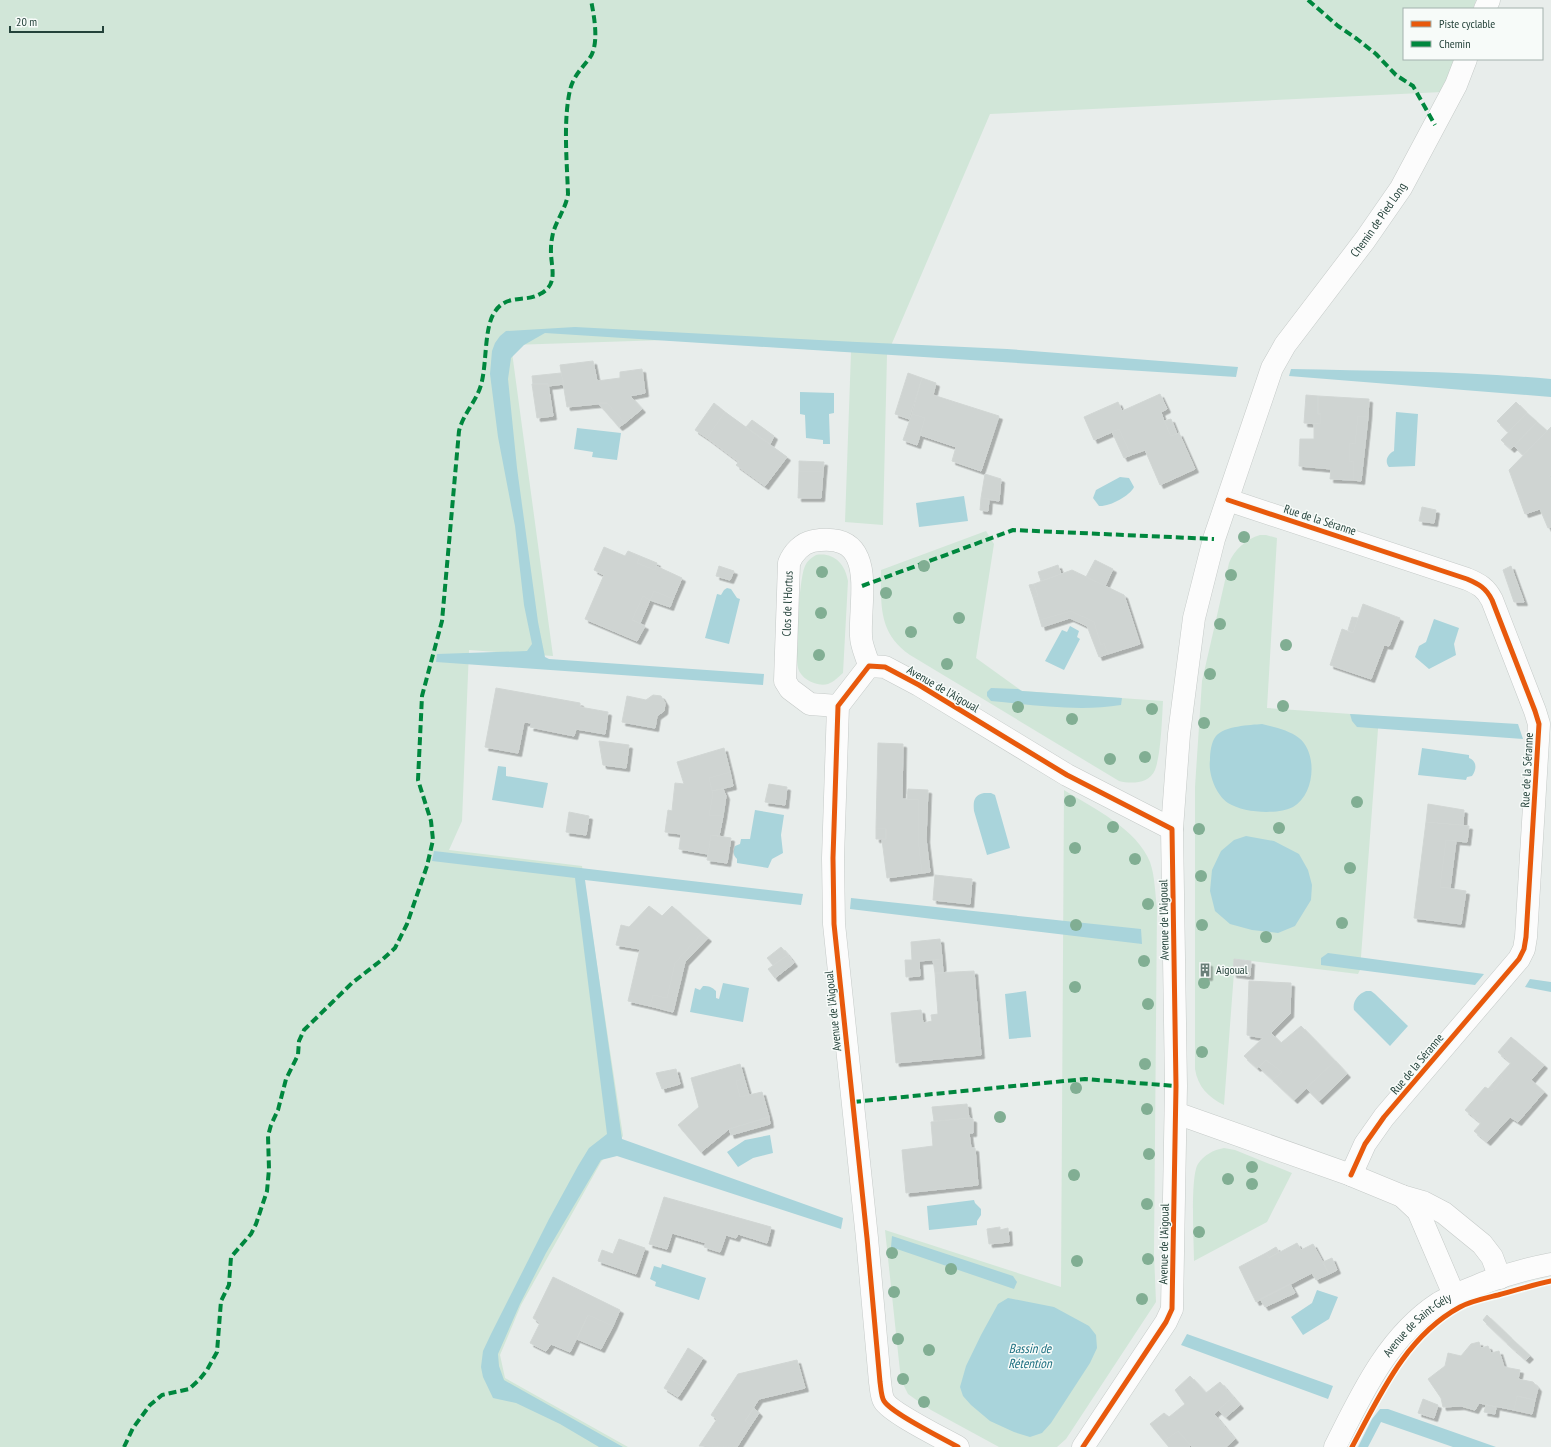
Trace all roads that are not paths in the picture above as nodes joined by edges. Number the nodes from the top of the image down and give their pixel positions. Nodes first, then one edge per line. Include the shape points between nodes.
1 (1466, 60) edge
2 (1228, 500) junction
3 (869, 666) junction
4 (838, 706) junction
5 (1172, 829) junction
6 (1176, 1113) junction
7 (1351, 1175) junction
8 (1402, 1196) junction
9 (1551, 1264) edge
10 (1500, 1278) junction
11 (1454, 1295) junction
12 (958, 1447) edge
13 (1083, 1447) edge
14 (1334, 1447) edge

1 - 2 street, Chemin de Pied Long via 1456,85 1401,188 1285,345 1272,368
2 - 5 street via 1214,539 1194,618 1179,734
2 - 7 street, Rue de la Séranne via 1482,585 1492,600 1539,724 1524,949 1519,959 1384,1118 1365,1144
3 - 4 street
3 - 4 street, Clos de l'Hortus via 861,638 862,586 858,556 845,544 824,540 809,542 797,550 789,563 785,681 790,689 810,704
3 - 5 street, Avenue de l'Aigoual via 885,667 919,685 1067,775
4 - 12 street, Avenue de l'Aigoual via 833,858 834,924 882,1392 886,1403 901,1415
5 - 6 street, Avenue de l'Aigoual
6 - 7 street
6 - 13 street, Avenue de l'Aigoual via 1172,1309 1166,1322
7 - 8 street
8 - 10 street via 1423,1202 1444,1213 1482,1244 1492,1257
8 - 11 street via 1418,1211
9 - 10 street, Avenue de Saint-Gély
10 - 11 street, Avenue de Saint-Gély
11 - 14 street, Avenue de Saint-Gély via 1428,1311 1394,1345 1367,1386

